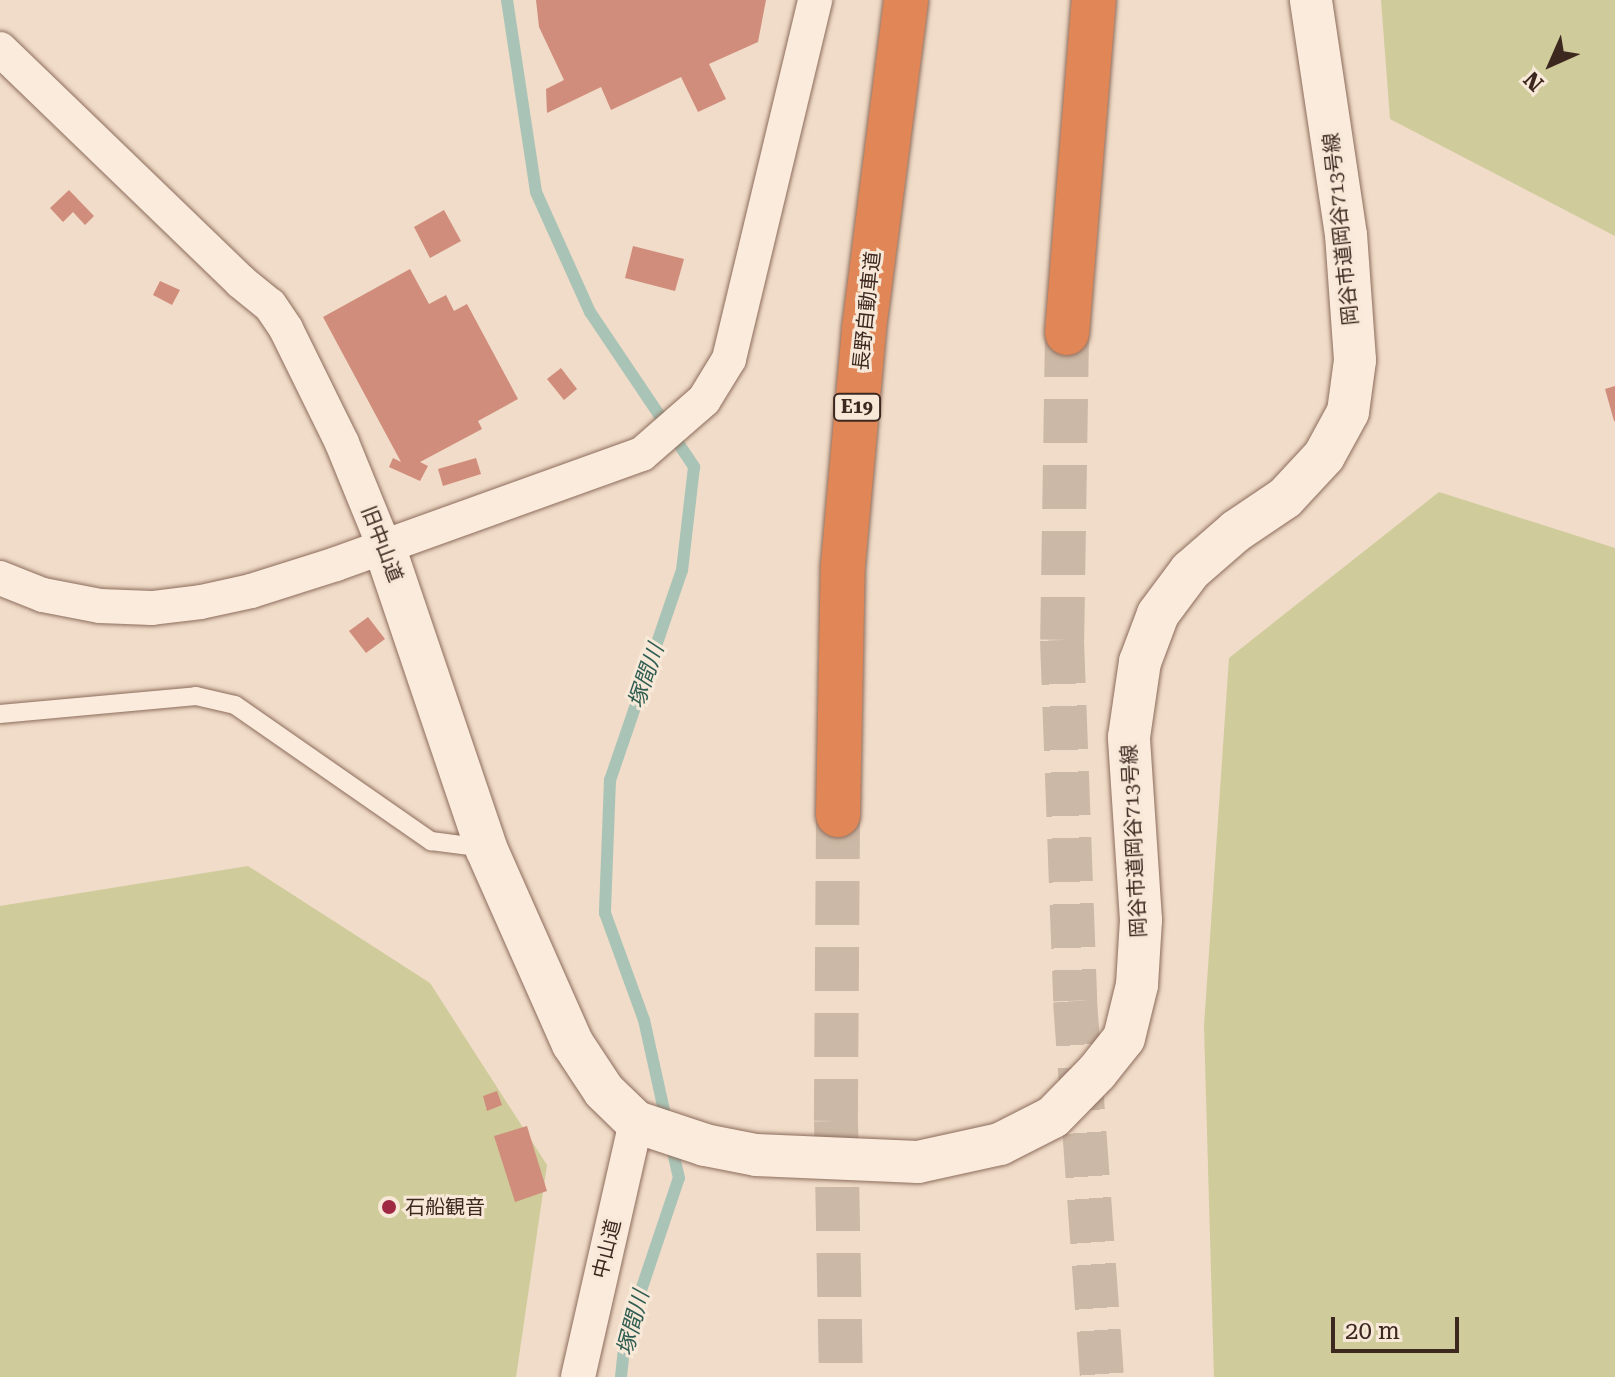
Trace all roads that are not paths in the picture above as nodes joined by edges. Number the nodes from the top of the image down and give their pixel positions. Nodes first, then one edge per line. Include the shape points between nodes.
1 (815, 0) edge
2 (906, 0) edge
3 (1094, 0) edge
4 (1101, 0) edge
5 (1311, 0) edge
6 (0, 49) edge
7 (1086, 69) junction
8 (1067, 333) tunnel mouth
9 (384, 546) junction
10 (0, 578) edge
11 (0, 714) edge
12 (838, 815) tunnel mouth
13 (486, 848) junction
14 (638, 1122) junction
15 (578, 1377) edge

1 - 9 street via 729,359 704,400 642,454
2 - 12 highway, 長野自動車道 / E19 via 864,329 843,565
3 - 7 highway
4 - 7 highway
5 - 14 street, 岡谷市道岡谷713号線 via 1346,235 1355,360 1348,412 1324,456 1285,498 1190,571 1158,614 1140,662 1129,737 1141,920 1137,985 1124,1038 1053,1117 1000,1144 918,1162 756,1155 705,1145
6 - 9 street, 旧中山道 via 270,305 342,443
7 - 8 highway
9 - 10 street via 251,591 152,608 100,606 43,595
9 - 13 street, 旧中山道
11 - 13 lane via 196,696 235,705 431,841
13 - 14 street, 旧中山道 via 573,1044 604,1091
14 - 15 street, 中山道

